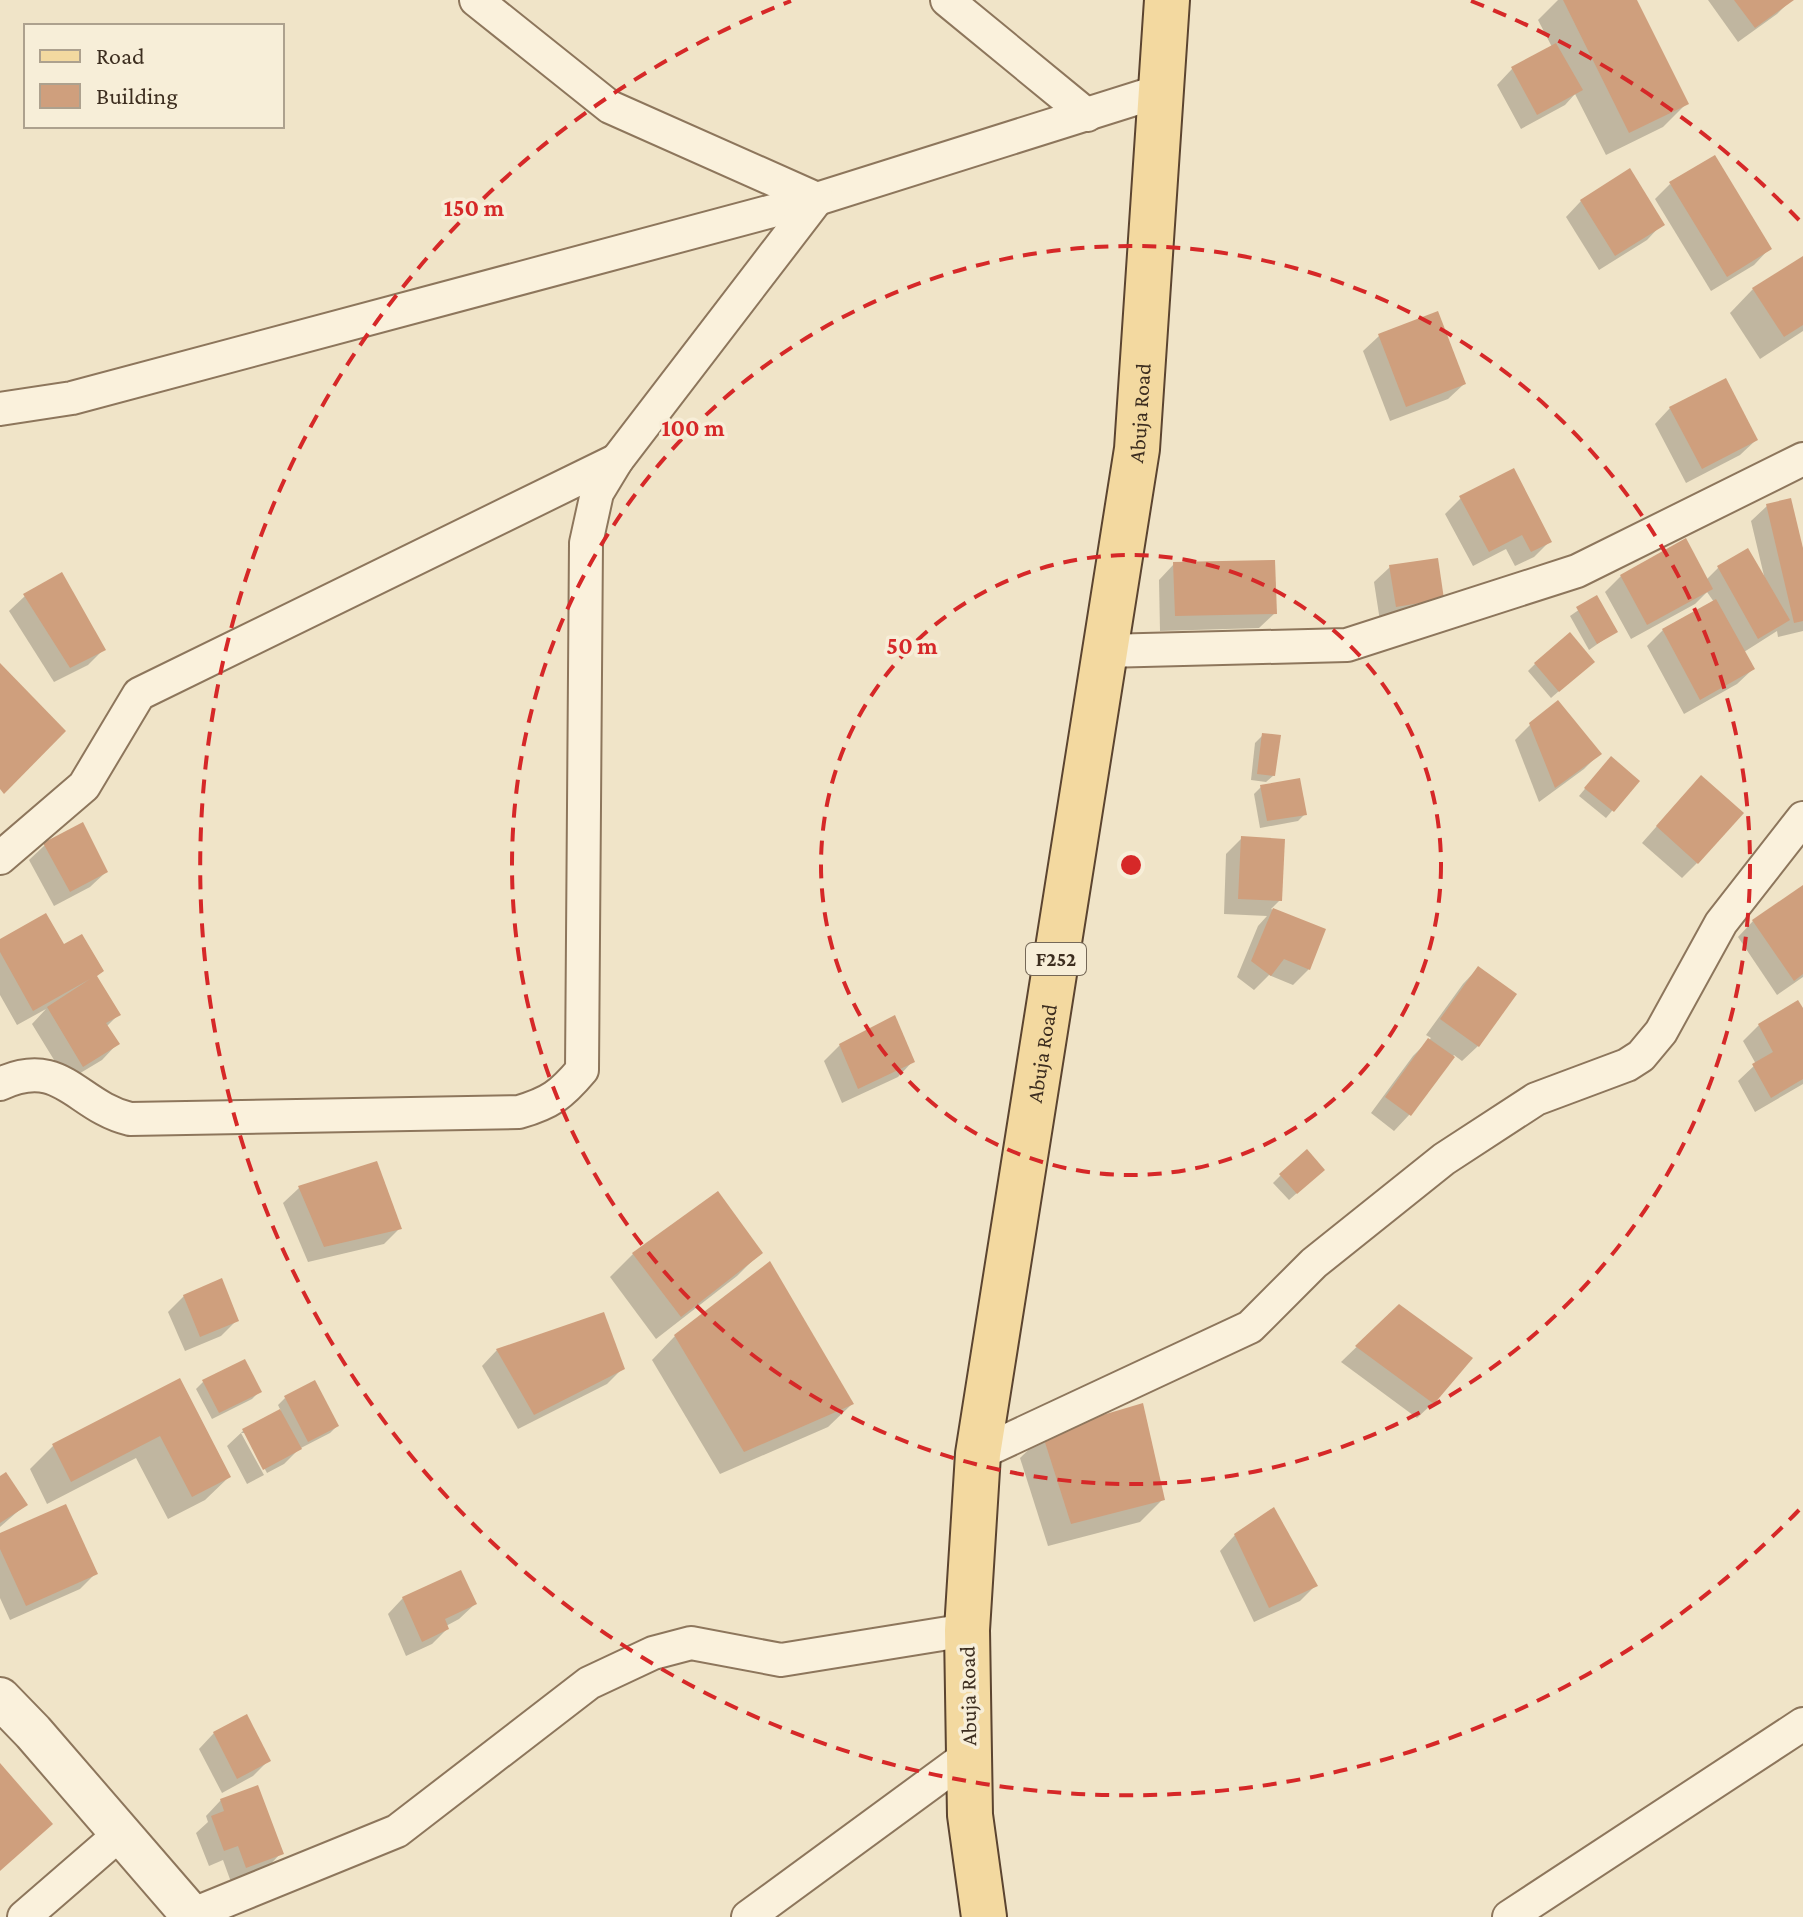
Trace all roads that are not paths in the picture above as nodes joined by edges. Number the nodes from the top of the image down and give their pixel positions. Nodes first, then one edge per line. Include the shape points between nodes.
1 (476, 0) edge
2 (947, 0) edge
3 (1167, 0) edge
4 (1160, 91) junction
5 (1087, 115) junction
6 (817, 199) junction
7 (0, 409) edge
8 (617, 460) junction
9 (1802, 463) edge
10 (1104, 651) junction
11 (1803, 818) edge
12 (0, 858) edge
13 (0, 1084) edge
14 (978, 1454) junction
15 (967, 1630) junction
16 (0, 1698) edge
17 (1803, 1724) edge
18 (969, 1755) junction
19 (121, 1833) junction
20 (192, 1916) edge
21 (24, 1917) edge
22 (748, 1917) edge
23 (984, 1917) edge
24 (1509, 1917) edge

1 - 6 street via 610,107
2 - 5 street
3 - 4 main road, Abuja Road / F252
4 - 5 street
4 - 10 main road, Abuja Road / F252 via 1137,449
5 - 6 street
6 - 7 street via 72,398
6 - 8 street
8 - 12 street via 139,694 84,786
8 - 13 street via 597,493 586,543 582,1070 564,1091 519,1112 130,1119 112,1115 48,1075 31,1073
9 - 10 street via 1577,571 1347,645
10 - 14 main road, Abuja Road / F252
11 - 14 street via 1721,923 1661,1032 1641,1056 1536,1099 1444,1159 1314,1263 1250,1327
14 - 15 main road, Abuja Road / F252
15 - 18 main road, Abuja Road / F252
15 - 20 street via 781,1660 691,1643 653,1653 589,1683 397,1831
16 - 19 street
17 - 24 street
18 - 22 street
18 - 23 main road, Abuja Road / F252 via 970,1815
19 - 20 street
19 - 21 street

